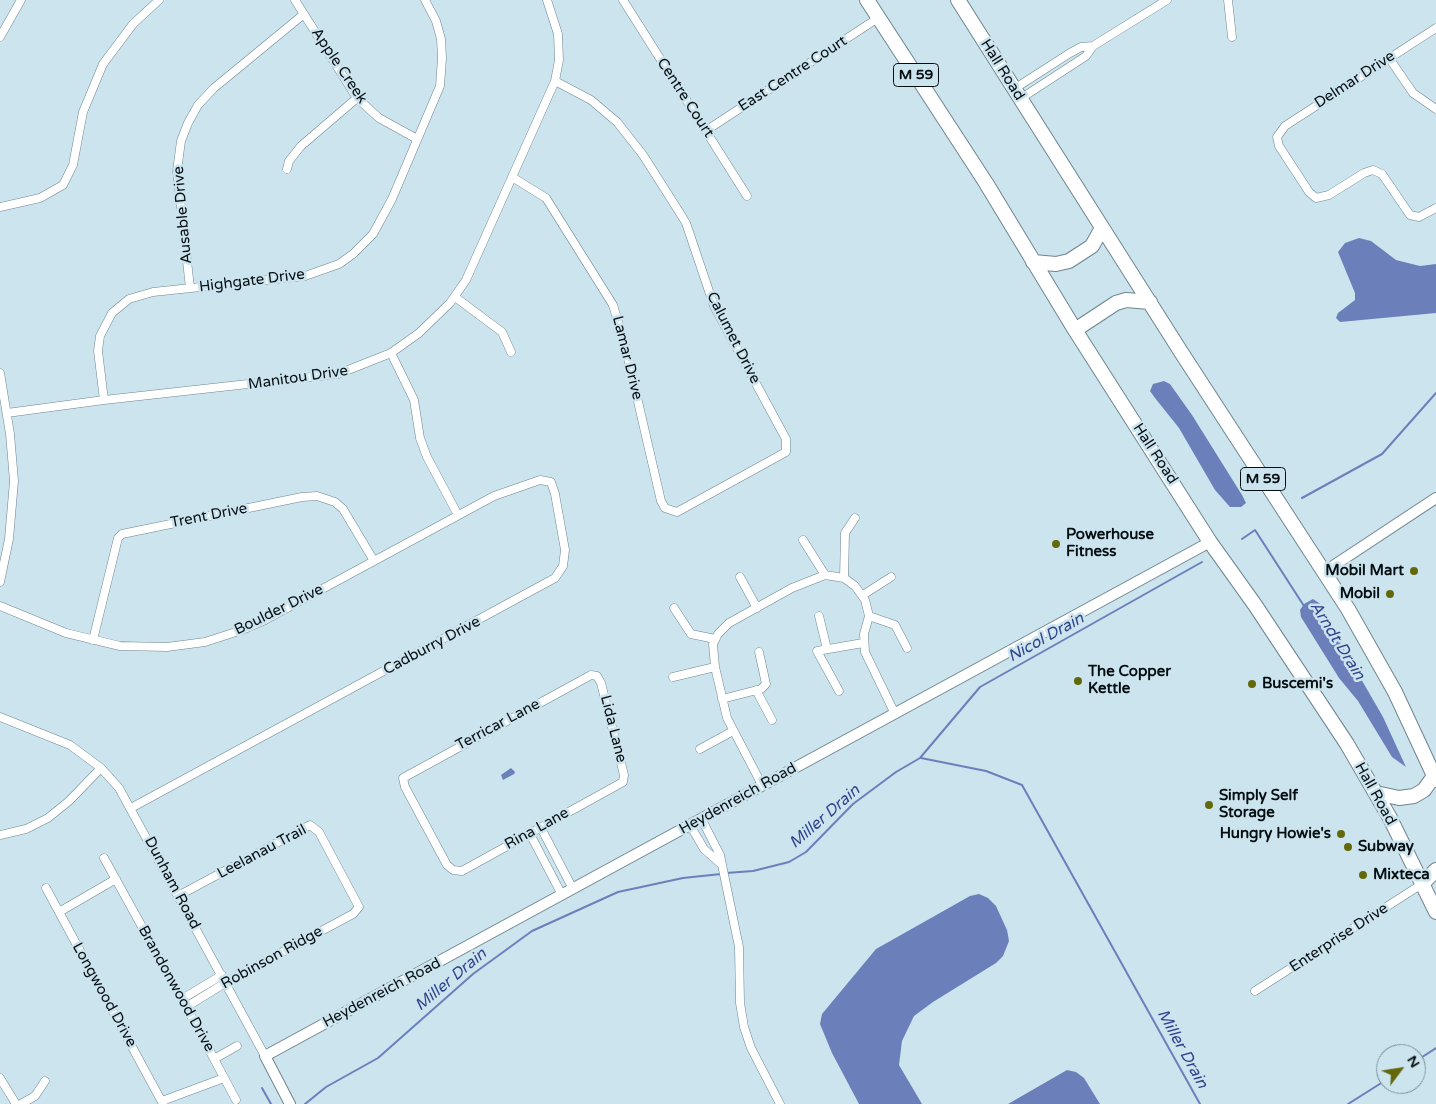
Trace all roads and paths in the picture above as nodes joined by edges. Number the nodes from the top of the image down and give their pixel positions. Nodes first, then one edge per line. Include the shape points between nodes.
1 (21, 0) edge
2 (160, 0) edge
3 (294, 0) edge
4 (425, 0) edge
5 (547, 0) edge
6 (623, 0) edge
7 (867, 0) edge
8 (958, 0) edge
9 (1167, 0) edge
10 (1228, 0) edge
11 (304, 14) junction
12 (878, 18) junction
13 (1436, 28) edge
14 (0, 37) edge
15 (1232, 37) dead end
16 (1093, 46) junction
17 (1063, 57) junction
18 (1389, 58) junction
19 (1069, 68) junction
20 (555, 81) junction
21 (1017, 94) junction
22 (357, 98) junction
23 (1436, 109) edge
24 (707, 130) junction
25 (417, 140) junction
26 (287, 169) dead end
27 (512, 177) junction
28 (747, 196) dead end
29 (0, 207) edge
30 (1436, 208) edge
31 (1102, 228) junction
32 (1033, 262) junction
33 (190, 288) junction
34 (455, 297) junction
35 (1150, 302) junction
36 (1075, 330) junction
37 (511, 352) dead end
38 (391, 353) junction
39 (0, 373) edge
40 (104, 400) junction
41 (6, 413) junction
42 (1436, 498) edge
43 (669, 511) joint
44 (458, 515) junction
45 (855, 518) dead end
46 (803, 540) dead end
47 (1210, 542) junction
48 (374, 561) junction
49 (1324, 572) junction
50 (824, 575) junction
51 (740, 577) dead end
52 (891, 577) dead end
53 (844, 578) junction
54 (0, 582) edge
55 (863, 595) junction
56 (0, 606) edge
57 (674, 608) dead end
58 (757, 608) junction
59 (819, 616) dead end
60 (869, 616) junction
61 (715, 639) junction
62 (93, 640) junction
63 (863, 643) junction
64 (907, 648) dead end
65 (827, 649) junction
66 (759, 652) dead end
67 (714, 667) junction
68 (594, 675) joint
69 (673, 678) dead end
70 (756, 690) junction
71 (839, 691) dead end
72 (722, 699) junction
73 (895, 714) junction
74 (0, 717) edge
75 (772, 720) dead end
76 (733, 731) junction
77 (700, 750) dead end
78 (101, 768) junction
79 (1435, 778) edge
80 (620, 784) joint
81 (762, 786) junction
82 (1376, 793) junction
83 (131, 808) junction
84 (702, 820) junction
85 (690, 826) junction
86 (541, 828) junction
87 (530, 834) junction
88 (0, 836) edge
89 (104, 858) dead end
90 (722, 865) junction
91 (453, 870) joint
92 (1436, 870) edge
93 (116, 879) junction
94 (1422, 884) junction
95 (46, 888) dead end
96 (573, 889) junction
97 (562, 895) junction
98 (178, 896) junction
99 (358, 910) joint
100 (59, 912) junction
101 (1436, 912) edge
102 (222, 975) junction
103 (227, 984) junction
104 (1255, 991) dead end
105 (182, 999) junction
106 (186, 1007) junction
107 (237, 1046) dead end
108 (265, 1056) junction
109 (214, 1060) junction
110 (0, 1078) edge
111 (224, 1078) junction
112 (45, 1081) dead end
113 (236, 1100) dead end
114 (162, 1103) edge
115 (16, 1104) edge
116 (22, 1104) edge
117 (290, 1104) edge
118 (780, 1104) edge

1 - 14 street
2 - 29 street via 133,24 103,64 83,112 73,165 64,185 40,198
3 - 11 street, Apple Creek
4 - 25 street, Highgate Drive via 439,31 442,67 438,93
5 - 20 street, Manitou Drive via 558,34
6 - 24 street, Centre Court
7 - 12 highway, Hall Road / M 59
8 - 21 highway, Hall Road / M 59
9 - 16 street
10 - 15 street
11 - 22 street, Apple Creek
11 - 33 street, Ausable Drive via 214,88 188,123 181,141 177,171
12 - 24 street, East Centre Court
12 - 32 highway, Hall Road / M 59 via 986,183
13 - 18 street, Delmar Drive
16 - 17 street via 1082,47
16 - 19 street via 1086,56
17 - 19 street
17 - 21 street
18 - 23 street via 1413,93
18 - 30 street, Delmar Drive via 1285,126 1277,136 1284,154 1316,198 1329,195 1373,170 1382,174 1410,215 1419,217
19 - 21 street
20 - 27 street, Manitou Drive
20 - 43 street, Calumet Drive via 591,100 611,116 643,155 683,217 714,306 788,444 781,457 681,510
21 - 31 highway, Hall Road / M 59
22 - 25 street, Apple Creek via 379,118
22 - 26 street via 301,146
24 - 28 street, Centre Court
25 - 33 street, Highgate Drive via 373,234 339,264 305,276
27 - 34 street, Manitou Drive via 477,259
27 - 43 street, Lamar Drive via 546,198 613,305 661,501
31 - 32 highway via 1092,246 1069,261 1056,264
31 - 35 highway, Hall Road / M 59
32 - 36 highway, Hall Road / M 59
33 - 40 street, Highgate Drive via 143,294 129,299 112,313 102,329 98,351
34 - 37 street via 502,332
34 - 38 street, Manitou Drive via 426,327
35 - 36 highway via 1126,300 1116,303
35 - 49 highway, Hall Road / M 59
36 - 47 highway, Hall Road / M 59
38 - 40 street, Manitou Drive via 356,369 316,378
38 - 44 street via 414,400 420,438 427,457
39 - 41 street
40 - 41 street, Manitou Drive
41 - 54 street via 14,481 9,539
42 - 49 street
44 - 48 street, Boulder Drive
44 - 83 street, Cadburry Drive via 494,496 547,480 554,487 565,550 563,566 555,578 539,587
45 - 53 street via 845,533
46 - 50 street
47 - 73 street, Heydenreich Road
47 - 82 highway, Hall Road / M 59 via 1322,706
48 - 62 street, Boulder Drive via 265,620 218,638 167,647 120,646
48 - 62 street, Trent Drive via 343,509 335,502 317,496 122,534 118,538
49 - 79 highway, Hall Road / M 59 via 1391,685
50 - 53 street
50 - 58 street
51 - 58 street
52 - 55 street
53 - 55 street
55 - 60 street
56 - 62 street, Boulder Drive via 66,633
57 - 61 street via 691,634
58 - 61 street via 730,623
59 - 65 street
60 - 63 street
60 - 64 street via 895,625
61 - 67 street via 712,650
63 - 65 street
63 - 73 street via 867,660
65 - 71 street via 817,651
66 - 70 street via 766,684
67 - 69 street
67 - 72 street
68 - 80 street, Lida Lane via 601,682 624,775
68 - 91 street, Terricar Lane via 403,778 447,865
70 - 72 street
70 - 75 street
72 - 76 street
73 - 81 street, Heydenreich Road
74 - 78 street, Dunham Road via 70,745
76 - 77 street
76 - 81 street
78 - 83 street, Dunham Road
78 - 88 street via 48,818 26,829
79 - 82 highway via 1414,796 1400,798
80 - 86 street, Rina Lane
81 - 84 street, Heydenreich Road
82 - 94 highway, Hall Road / M 59
83 - 98 street, Dunham Road
84 - 85 street, Heydenreich Road
84 - 90 street via 719,850
85 - 90 street via 704,848
85 - 96 street, Heydenreich Road
86 - 87 street, Rina Lane
86 - 96 street
87 - 91 street, Rina Lane via 462,871
87 - 97 street
89 - 93 street, Brandonwood Drive
90 - 118 street via 740,953 740,1003 744,1027 751,1048
92 - 94 highway
93 - 100 street
93 - 105 street, Brandonwood Drive
94 - 101 highway, Hall Road / M 59
94 - 104 street, Enterprise Drive
95 - 100 street, Longwood Drive
96 - 97 street, Heydenreich Road
97 - 108 street, Heydenreich Road
98 - 99 street, Leelanau Trail via 310,825 319,832 357,902
98 - 102 street, Dunham Road
99 - 103 street, Robinson Ridge
100 - 114 street, Longwood Drive
102 - 103 street, Dunham Road
102 - 105 street, Robinson Ridge
103 - 106 street, Robinson Ridge
103 - 108 street, Dunham Road
105 - 106 street, Brandonwood Drive
106 - 109 street, Brandonwood Drive
107 - 109 street
108 - 117 street, Dunham Road
109 - 111 street, Brandonwood Drive
110 - 115 street
111 - 113 street, Brandonwood Drive
111 - 114 street, Longwood Drive
112 - 116 street via 35,1096

